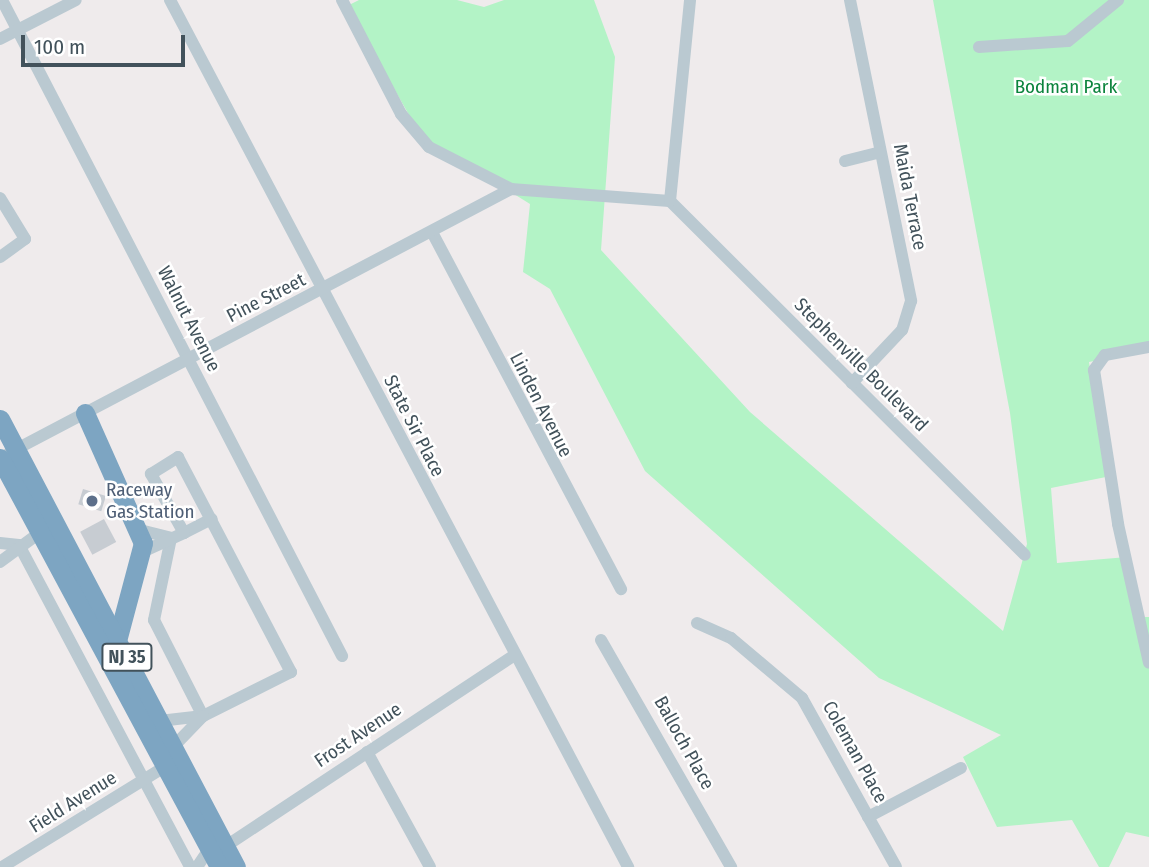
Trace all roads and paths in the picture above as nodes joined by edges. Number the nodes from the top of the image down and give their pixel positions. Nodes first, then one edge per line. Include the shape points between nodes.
1 (2, 0) edge
2 (76, 0) edge
3 (170, 0) edge
4 (342, 0) edge
5 (690, 0) edge
6 (850, 0) edge
7 (1118, 0) edge
8 (18, 30) junction
9 (0, 39) edge
10 (979, 47) dead end
11 (880, 152) junction
12 (845, 161) dead end
13 (511, 189) junction
14 (0, 198) edge
15 (670, 201) junction
16 (433, 234) junction
17 (0, 257) edge
18 (322, 291) junction
19 (1149, 347) edge
20 (188, 360) junction
21 (852, 383) junction
22 (85, 413) junction
23 (0, 419) edge
24 (4, 456) edge
25 (212, 519) junction
26 (141, 530) junction
27 (184, 533) junction
28 (38, 534) junction
29 (171, 538) junction
30 (0, 543) edge
31 (19, 545) junction
32 (142, 552) junction
33 (1025, 555) dead end
34 (0, 562) edge
35 (621, 589) dead end
36 (696, 623) dead end
37 (118, 637) junction
38 (601, 640) dead end
39 (342, 656) dead end
40 (512, 657) junction
41 (1149, 663) edge
42 (203, 716) junction
43 (159, 721) junction
44 (173, 747) junction
45 (367, 752) junction
46 (163, 768) junction
47 (961, 768) dead end
48 (144, 781) junction
49 (868, 817) junction
50 (217, 848) junction
51 (2, 867) edge
52 (190, 867) edge
53 (197, 867) edge
54 (219, 867) edge
55 (236, 867) edge
56 (430, 867) edge
57 (628, 867) edge
58 (731, 867) edge
59 (896, 867) edge

1 - 8 street, Walnut Avenue
2 - 8 street
3 - 18 street, State Sir Place
4 - 13 street via 395,103 421,138 451,163
5 - 15 street
6 - 11 street, Maida Terrace
7 - 10 street via 1068,41
8 - 9 street
8 - 20 street, Walnut Avenue
11 - 12 street
11 - 21 street, Maida Terrace via 909,315
13 - 15 street
13 - 16 street, Pine Street
14 - 17 street via 25,239
15 - 21 street, Stephenville Boulevard
16 - 18 street, Pine Street
16 - 35 street, Linden Avenue
18 - 20 street, Pine Street
18 - 40 street, State Sir Place
19 - 41 street via 1105,355 1096,363 1095,386
20 - 22 street, Pine Street
20 - 39 street, Walnut Avenue
21 - 33 street, Stephenville Boulevard
22 - 24 street, Pine Street
22 - 26 highway
23 - 24 highway, NJ 35
24 - 28 highway, NJ 35
24 - 37 highway, NJ 35
25 - 27 street
25 - 27 street via 178,457 150,474
25 - 42 street via 291,672
26 - 29 street
26 - 32 highway
27 - 29 street
28 - 31 street
28 - 46 highway, NJ 35
29 - 32 street
29 - 42 street via 154,620
30 - 31 street
31 - 34 street
31 - 48 street
32 - 37 highway
36 - 49 street, Coleman Place via 731,638 802,698
37 - 43 highway, NJ 35
38 - 58 street, Balloch Place
40 - 45 street, Frost Avenue
40 - 57 street, State Sir Place
42 - 43 street
42 - 44 street
43 - 44 highway, NJ 35
44 - 50 highway, NJ 35
45 - 50 street, Frost Avenue
45 - 56 street
46 - 48 street, Field Avenue
46 - 50 highway, NJ 35
47 - 49 street
48 - 51 street, Field Avenue
48 - 52 street
49 - 59 street, Coleman Place
50 - 53 street
50 - 54 highway, NJ 35
50 - 55 highway, NJ 35

